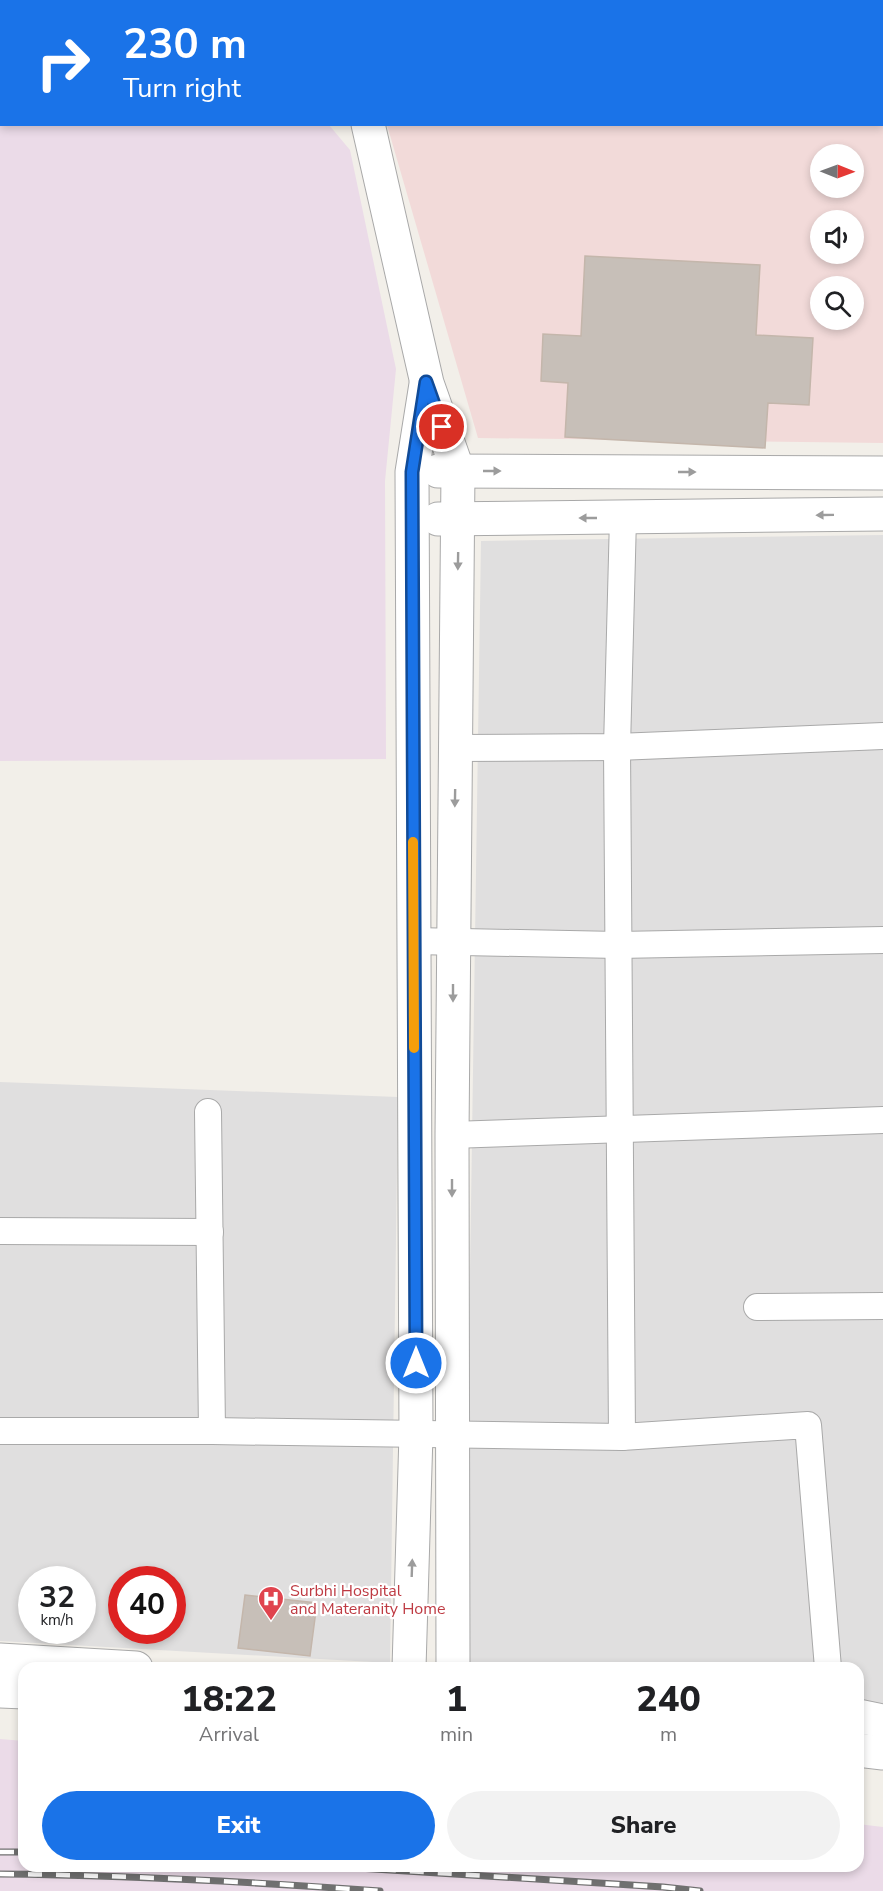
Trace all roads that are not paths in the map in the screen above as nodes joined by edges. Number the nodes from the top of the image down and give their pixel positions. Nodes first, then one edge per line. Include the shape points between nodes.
1 (367, 126) edge
2 (426, 382) junction
3 (458, 471) junction
4 (412, 472) junction
5 (883, 473) edge
6 (883, 514) edge
7 (623, 518) junction
8 (413, 519) junction
9 (458, 519) junction
10 (883, 735) edge
11 (456, 747) junction
12 (617, 747) junction
13 (883, 940) edge
14 (414, 941) junction
15 (453, 943) junction
16 (618, 945) junction
17 (208, 1113) dead end
18 (883, 1120) edge
19 (619, 1130) junction
20 (452, 1135) junction
21 (0, 1231) edge
22 (210, 1232) junction
23 (883, 1306) edge
24 (757, 1307) dead end
25 (0, 1431) edge
26 (212, 1431) junction
27 (416, 1434) junction
28 (453, 1434) junction
29 (622, 1437) junction
30 (0, 1660) edge
31 (34, 1662) edge
32 (410, 1662) edge
33 (453, 1662) edge
34 (828, 1662) edge
35 (0, 1691) edge
36 (18, 1692) edge
37 (864, 1717) edge
38 (883, 1721) edge
39 (864, 1751) edge
40 (883, 1753) edge

1 - 2 street
2 - 3 street
2 - 4 street
3 - 4 street
3 -> 5 street
3 - 9 street
4 - 8 street
6 -> 7 street
7 -> 9 street
7 - 12 street
8 - 9 street
8 - 14 street
9 -> 11 street
10 - 12 street
11 - 12 street
11 -> 15 street
12 - 16 street
13 - 16 street
14 - 15 street
14 - 27 street
15 - 16 street
15 -> 20 street
16 - 19 street
17 - 22 street
18 - 19 street
19 - 20 street
19 - 29 street
20 -> 28 street
21 - 22 street
22 - 26 street
23 - 24 street
25 - 26 street
26 - 27 street
27 - 28 street
32 -> 27 street
28 - 29 street
28 - 33 street
29 - 34 street via 808,1425
30 - 31 street
35 - 36 street
37 - 38 street
39 - 40 street

